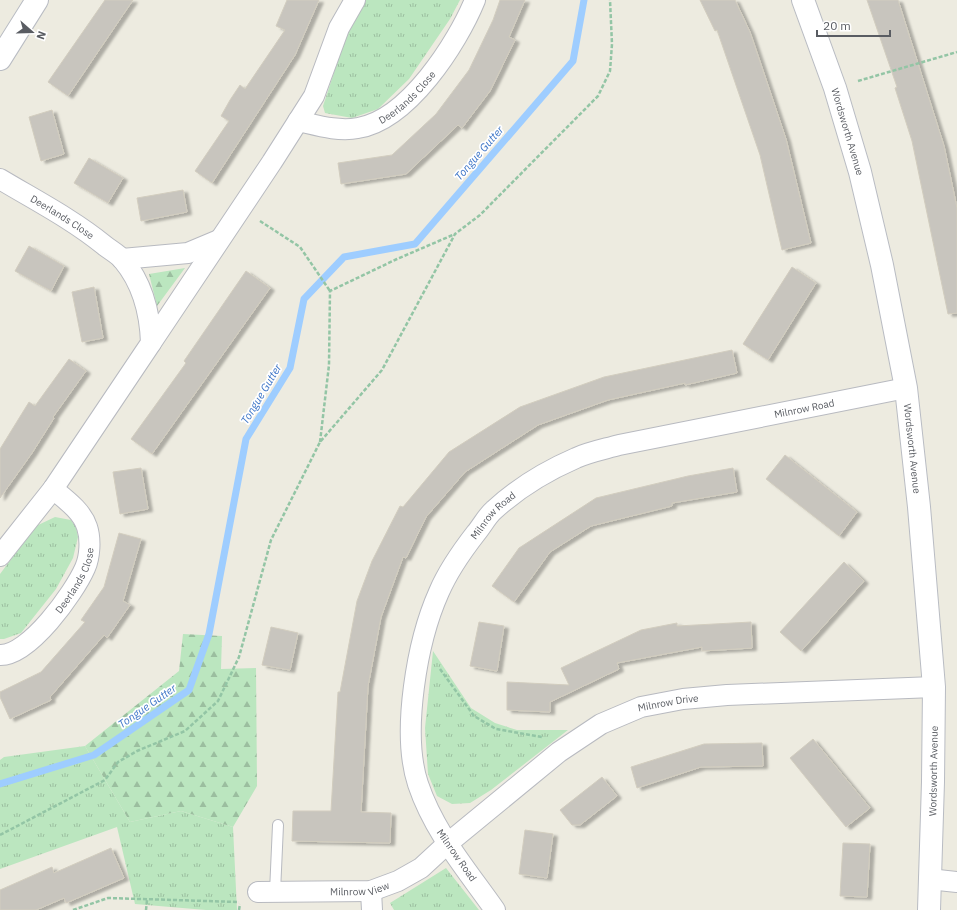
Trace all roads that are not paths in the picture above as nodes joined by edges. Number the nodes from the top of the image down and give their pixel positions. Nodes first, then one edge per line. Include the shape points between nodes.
1 (37, 0) edge
2 (355, 0) edge
3 (475, 0) edge
4 (803, 0) edge
5 (0, 59) edge
6 (298, 121) junction
7 (0, 179) edge
8 (219, 240) junction
9 (122, 259) junction
10 (151, 343) junction
11 (906, 388) junction
12 (53, 489) junction
13 (0, 556) edge
14 (0, 655) edge
15 (934, 687) junction
16 (278, 825) dead end
17 (447, 844) junction
18 (929, 879) junction
19 (957, 882) edge
20 (266, 892) joint
21 (371, 901) edge
22 (495, 910) edge
23 (929, 910) edge

1 - 5 street
2 - 6 street via 339,28 314,96
3 - 6 street, Deerlands Close via 443,59 410,99 381,120 358,128 334,128
4 - 11 street, Wordsworth Avenue via 835,88 860,172 877,242
6 - 8 street
7 - 9 street, Deerlands Close via 88,232
8 - 9 street via 188,253
8 - 10 street
9 - 10 street, Deerlands Close via 146,300 151,322
10 - 12 street
11 - 15 street, Wordsworth Avenue
11 - 17 street, Milnrow Road via 619,445 576,458 529,482 493,511 463,551 439,592 423,644 414,688 410,740 418,783
12 - 13 street
12 - 14 street, Deerlands Close via 76,509 87,526 90,542 85,568 49,623 27,644
15 - 17 street, Milnrow Drive via 743,694 683,699 641,707 601,724 559,752
15 - 18 street, Wordsworth Avenue
16 - 20 lane
17 - 21 street, Milnrow View via 422,868 398,881
17 - 22 street, Milnrow Road
18 - 19 street
18 - 23 street, Wordsworth Avenue
20 - 21 street, Milnrow View

